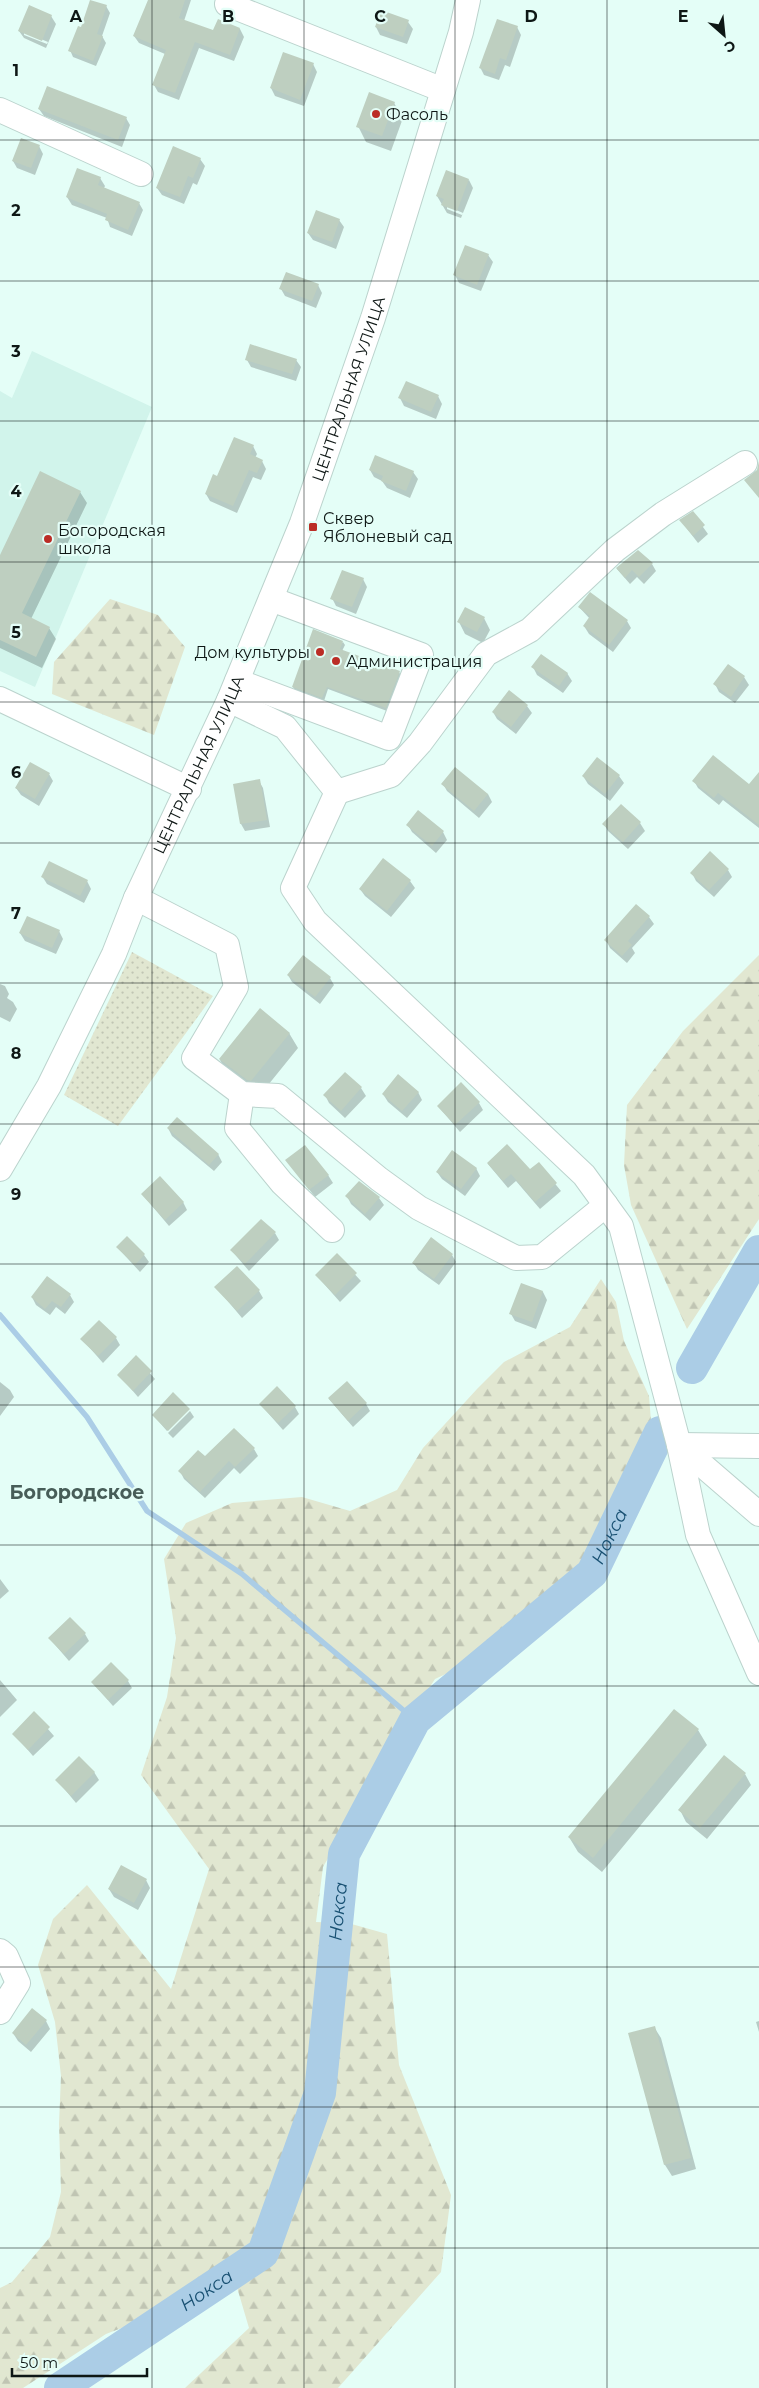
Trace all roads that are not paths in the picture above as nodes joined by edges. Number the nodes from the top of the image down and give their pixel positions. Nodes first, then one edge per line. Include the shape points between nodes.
1 (468, 0) edge
2 (227, 4) dead end
3 (443, 90) junction
4 (0, 110) edge
5 (141, 174) dead end
6 (745, 463) dead end
7 (271, 598) junction
8 (233, 691) junction
9 (0, 699) edge
10 (189, 789) junction
11 (337, 792) junction
12 (136, 898) junction
13 (242, 1094) junction
14 (0, 1169) edge
15 (606, 1205) junction
16 (332, 1230) dead end
17 (678, 1445) junction
18 (759, 1446) edge
19 (759, 1514) edge
20 (759, 1673) edge
21 (0, 1951) edge
22 (0, 2012) edge

1 - 3 street, ЦЕНТРАЛЬНАЯ УЛИЦА
2 - 3 street
3 - 7 street, ЦЕНТРАЛЬНАЯ УЛИЦА via 373,318 302,523
4 - 5 street
6 - 11 street via 655,520 615,550 530,630 486,654 420,743 391,774
7 - 8 street, ЦЕНТРАЛЬНАЯ УЛИЦА
7 - 8 street via 421,655 389,738
8 - 10 street, ЦЕНТРАЛЬНАЯ УЛИЦА
8 - 11 street via 285,726
9 - 10 street
10 - 12 street, ЦЕНТРАЛЬНАЯ УЛИЦА
11 - 15 street via 293,888 315,921 584,1175
12 - 13 street via 227,944 236,987 194,1058
12 - 14 street, ЦЕНТРАЛЬНАЯ УЛИЦА via 114,954 49,1086
13 - 15 street via 278,1096 379,1179 420,1208 516,1258 542,1257
13 - 16 street via 237,1128 282,1183
15 - 17 street via 621,1226
17 - 18 street
17 - 19 street
17 - 20 street via 698,1536
21 - 22 street via 6,1956 18,1983

